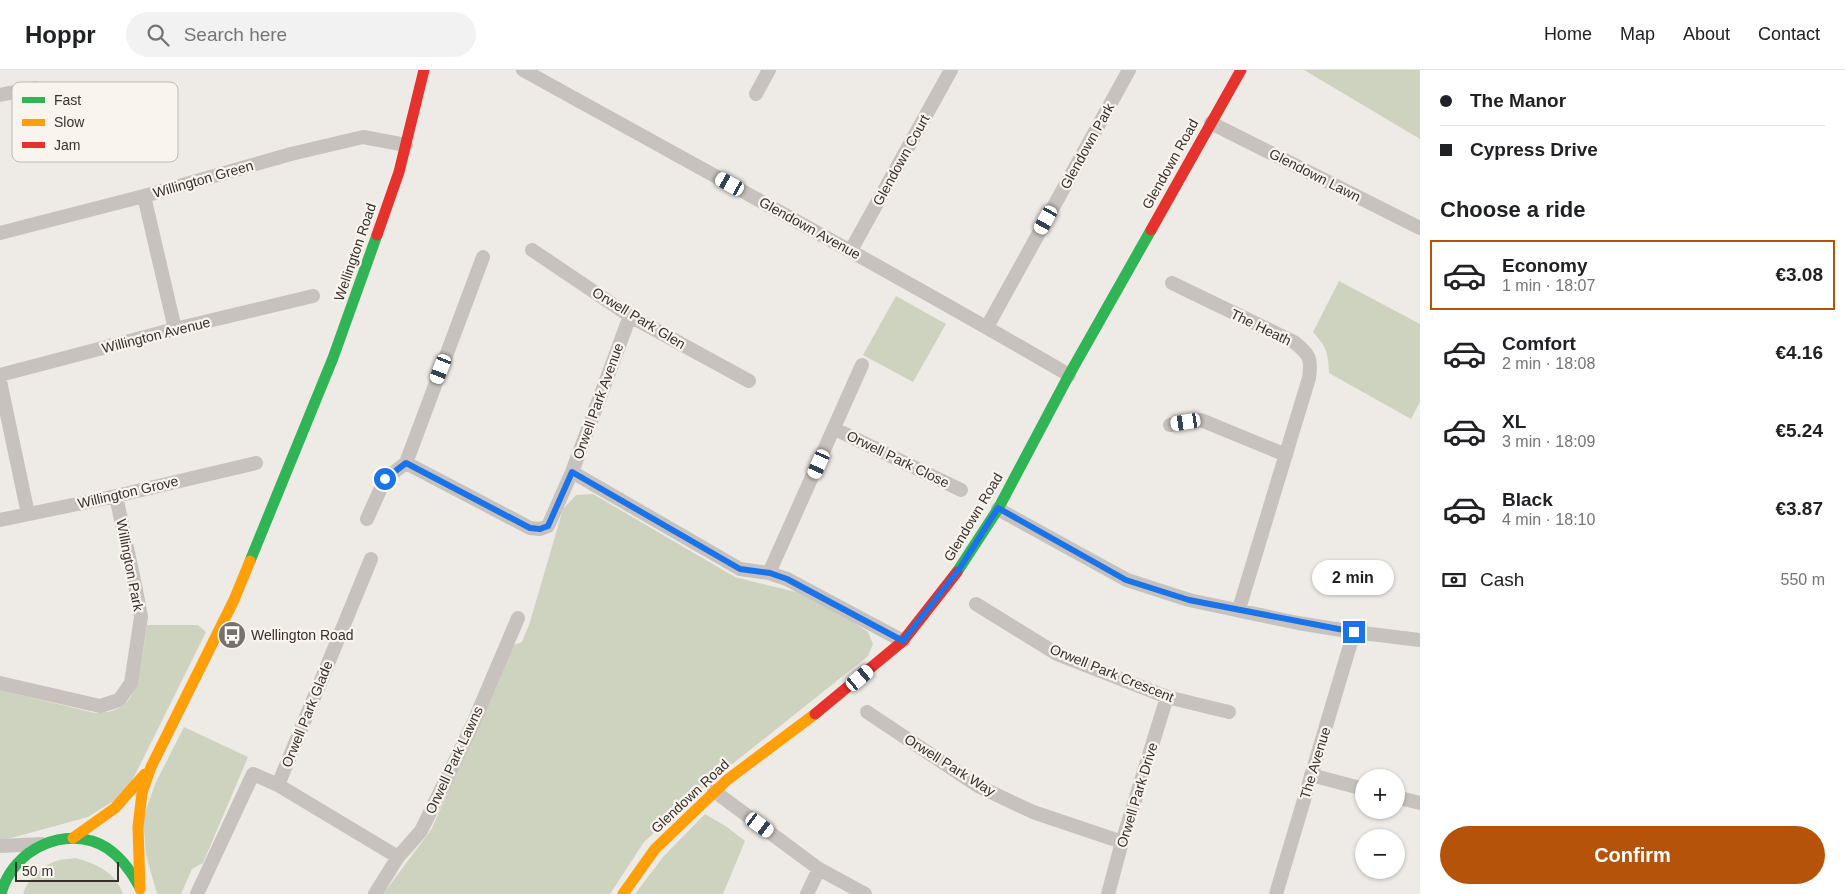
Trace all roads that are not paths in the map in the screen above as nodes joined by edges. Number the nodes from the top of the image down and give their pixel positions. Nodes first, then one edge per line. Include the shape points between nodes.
1 (424, 70) edge
2 (522, 70) edge
3 (769, 70) edge
4 (951, 70) edge
5 (1129, 70) edge
6 (1241, 70) edge
7 (756, 94) dead end
8 (1211, 123) junction
9 (406, 145) junction
10 (144, 196) junction
11 (1420, 228) edge
12 (0, 234) edge
13 (532, 250) dead end
14 (850, 250) junction
15 (484, 257) dead end
16 (1172, 283) dead end
17 (313, 296) dead end
18 (630, 316) junction
19 (987, 326) junction
20 (175, 329) junction
21 (862, 365) dead end
22 (0, 375) edge
23 (1069, 375) junction
24 (0, 381) edge
25 (749, 382) dead end
26 (1170, 425) dead end
27 (835, 429) junction
28 (1286, 455) junction
29 (256, 463) dead end
30 (406, 463) junction
31 (572, 472) junction
32 (962, 490) dead end
33 (116, 496) junction
34 (998, 508) junction
35 (28, 514) junction
36 (367, 519) dead end
37 (0, 520) edge
38 (371, 559) dead end
39 (770, 573) junction
40 (976, 604) dead end
41 (1239, 609) junction
42 (518, 618) dead end
43 (1354, 632) junction
44 (1420, 640) edge
45 (903, 641) junction
46 (0, 683) edge
47 (1167, 698) junction
48 (867, 712) dead end
49 (1228, 712) dead end
50 (151, 767) junction
51 (1311, 775) junction
52 (278, 785) junction
53 (1355, 787) edge
54 (714, 792) junction
55 (1405, 799) edge
56 (1420, 803) edge
57 (73, 838) junction
58 (1122, 842) junction
59 (42, 844) junction
60 (0, 846) edge
61 (398, 857) junction
62 (819, 869) junction
63 (141, 892) edge
64 (1, 894) edge
65 (196, 894) edge
66 (375, 894) edge
67 (624, 894) edge
68 (808, 894) edge
69 (865, 894) edge
70 (1108, 894) edge
71 (1276, 894) edge

1 - 9 street, Wellington Road
2 - 14 street, Glendown Avenue
3 - 7 street
4 - 14 street, Glendown Court
5 - 19 street, Glendown Park
6 - 8 street, Glendown Road
8 - 11 street, Glendown Lawn
8 - 23 street, Glendown Road
9 - 10 street, Willington Green via 363,137
9 - 50 street, Wellington Road via 316,401 234,600
10 - 12 street, Willington Green
10 - 20 street
13 - 18 street, Orwell Park Glen
14 - 19 street, Glendown Avenue
15 - 30 street
16 - 28 street, The Heath via 1294,342 1307,352 1311,364 1309,378
17 - 20 street, Willington Avenue
18 - 25 street, Orwell Park Glen
18 - 31 street, Orwell Park Avenue
19 - 23 street, Glendown Avenue
20 - 22 street, Willington Avenue
21 - 27 street, Orwell Park Close
23 - 34 street, Glendown Road
24 - 35 street
26 - 28 street via 1201,420
27 - 32 street, Orwell Park Close
27 - 39 street, Orwell Park Close
28 - 41 street, The Heath
29 - 33 street, Willington Grove
30 - 31 street via 530,528 540,529 548,526
30 - 36 street via 385,479
31 - 39 street, Orwell Park Avenue via 740,569
33 - 35 street, Willington Grove
33 - 46 street, Willington Park via 141,617 131,683 119,700 100,706
34 - 41 street via 1126,580 1189,600
34 - 45 street, Glendown Road via 960,568
35 - 37 street, Willington Grove
38 - 52 street, Orwell Park Glade
39 - 45 street, Orwell Park Avenue
40 - 47 street, Orwell Park Crescent via 1056,654
41 - 43 street
42 - 61 street, Orwell Park Lawns via 472,726 421,831
43 - 44 street
43 - 51 street, The Avenue
45 - 54 street, Glendown Road via 827,705
47 - 49 street, Orwell Park Crescent
47 - 58 street, Orwell Park Drive
48 - 58 street, Orwell Park Way via 978,786 1033,812
50 - 57 street, Wellington Road via 115,808
50 - 63 street, Wellington Road via 142,793 138,827
51 - 53 street
51 - 71 street, The Avenue
52 - 61 street, Orwell Park Glade
52 - 65 street, Orwell Park Glade via 253,774
54 - 62 street
54 - 67 street, Glendown Road via 655,849
55 - 56 street
57 - 59 street
57 - 63 street via 98,843 113,851 126,862
58 - 70 street, Orwell Park Drive
59 - 60 street
59 - 64 street via 14,866
61 - 66 street, Orwell Park Lawns
62 - 68 street
62 - 69 street

